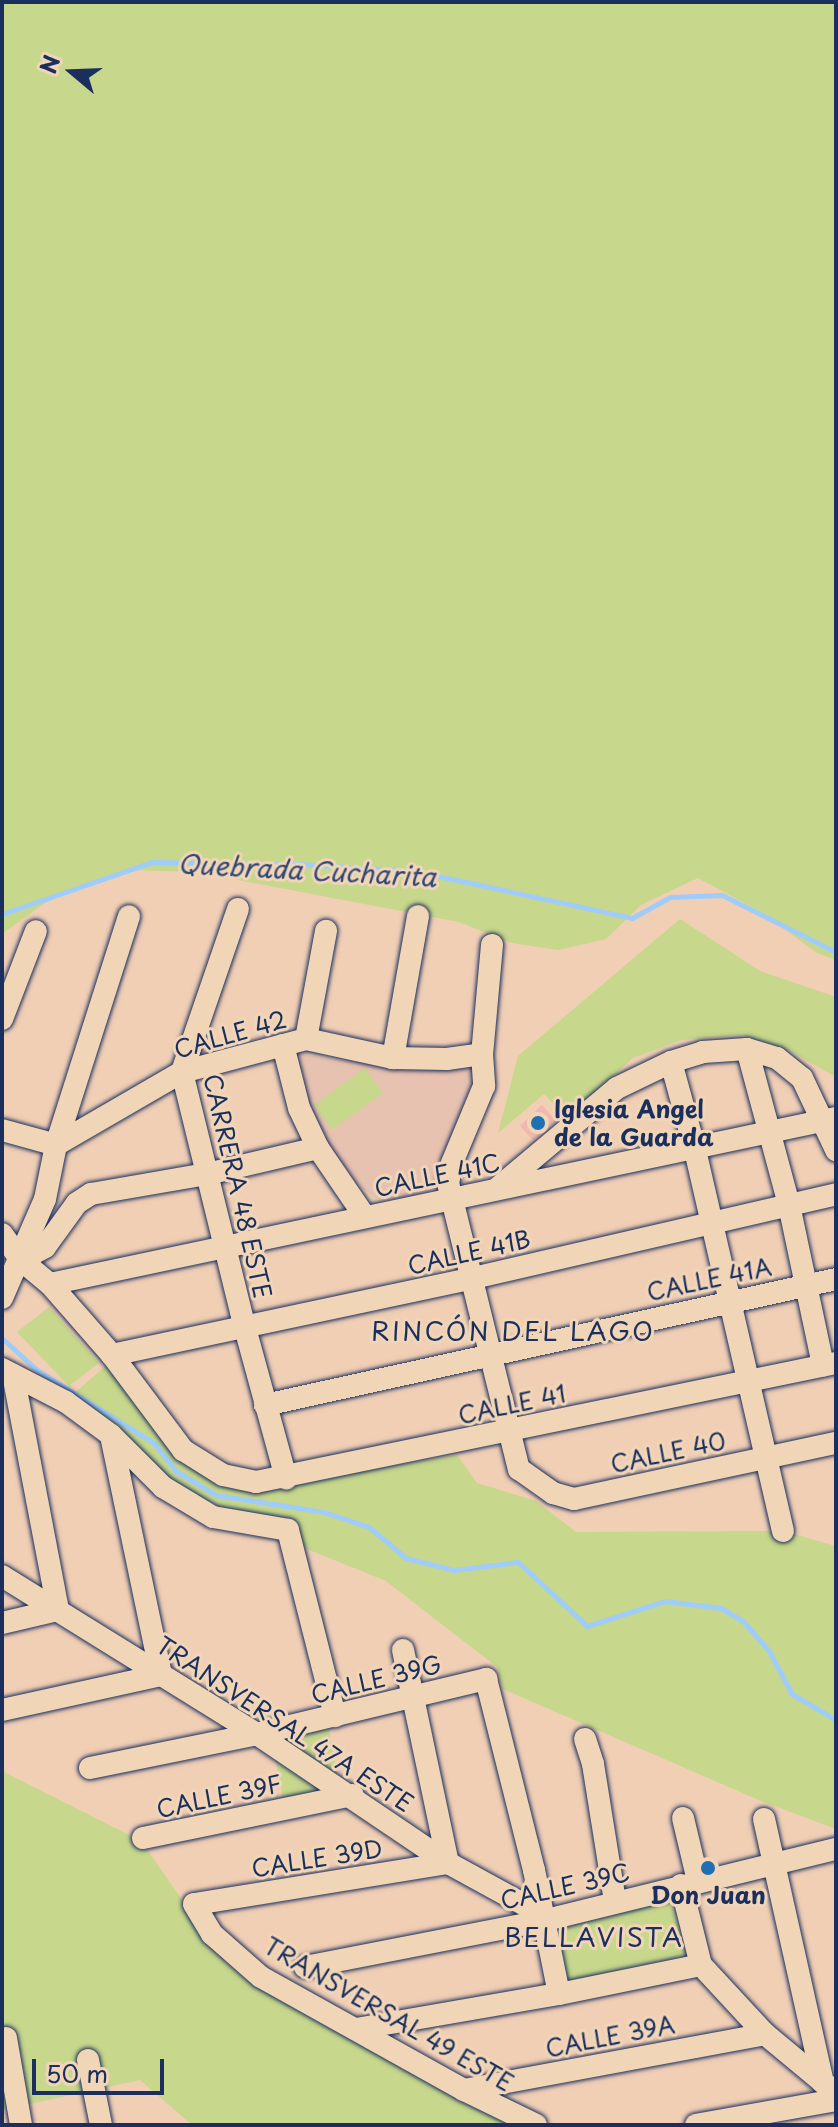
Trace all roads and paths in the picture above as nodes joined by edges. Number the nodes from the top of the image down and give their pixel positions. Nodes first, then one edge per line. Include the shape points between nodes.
1 (238, 909) dead end
2 (129, 916) dead end
3 (418, 916) dead end
4 (36, 931) dead end
5 (326, 931) dead end
6 (492, 945) dead end
7 (2, 1019) edge
8 (306, 1039) junction
9 (283, 1045) junction
10 (747, 1049) junction
11 (482, 1054) junction
12 (393, 1058) junction
13 (671, 1062) junction
14 (182, 1072) junction
15 (830, 1119) edge
16 (2, 1130) edge
17 (771, 1133) junction
18 (56, 1145) junction
19 (318, 1148) junction
20 (695, 1150) junction
21 (836, 1150) edge
22 (207, 1174) junction
23 (498, 1188) junction
24 (836, 1194) edge
25 (450, 1199) junction
26 (789, 1205) junction
27 (365, 1217) junction
28 (711, 1223) junction
29 (2, 1234) edge
30 (228, 1248) junction
31 (21, 1260) junction
32 (469, 1279) junction
33 (836, 1279) edge
34 (50, 1284) junction
35 (807, 1284) junction
36 (2, 1298) edge
37 (729, 1300) junction
38 (245, 1328) junction
39 (489, 1353) junction
40 (112, 1355) junction
41 (830, 1364) edge
42 (7, 1372) edge
43 (749, 1381) junction
44 (265, 1405) junction
45 (509, 1431) junction
46 (111, 1435) junction
47 (836, 1443) edge
48 (765, 1458) junction
49 (286, 1478) junction
50 (783, 1531) dead end
51 (2, 1576) edge
52 (58, 1610) junction
53 (2, 1623) edge
54 (403, 1650) dead end
55 (161, 1675) junction
56 (411, 1696) junction
57 (2, 1710) edge
58 (335, 1716) junction
59 (257, 1734) junction
60 (585, 1739) dead end
61 (90, 1768) dead end
62 (353, 1795) junction
63 (683, 1818) dead end
64 (764, 1819) dead end
65 (143, 1838) dead end
66 (836, 1849) edge
67 (448, 1863) junction
68 (771, 1863) junction
69 (689, 1883) junction
70 (615, 1901) junction
71 (194, 1904) joint
72 (541, 1917) junction
73 (701, 1965) junction
74 (305, 1967) dead end
75 (559, 1994) junction
76 (356, 2029) junction
77 (765, 2034) junction
78 (6, 2038) dead end
79 (88, 2060) dead end
80 (464, 2090) junction
81 (832, 2092) edge
82 (21, 2125) edge
83 (101, 2125) edge
84 (536, 2125) edge
85 (696, 2125) edge

1 - 14 street, CARRERA 48 ESTE
2 - 18 street
3 - 12 street
4 - 7 street
5 - 8 street
6 - 11 street
8 - 9 street, CALLE 42
8 - 12 street, CALLE 42
9 - 14 street, CALLE 42
9 - 19 street via 299,1108
10 - 13 street via 703,1052
10 - 15 street via 777,1058 802,1078
10 - 17 street
11 - 12 street, CALLE 42
11 - 25 street via 484,1086 452,1163
13 - 20 street
13 - 23 street via 617,1088
14 - 18 street, CALLE 42
14 - 22 street, CARRERA 48 ESTE
15 - 17 street, CALLE 41C
15 - 21 street
16 - 18 street
17 - 20 street, CALLE 41C
17 - 26 street
18 - 31 street via 45,1199
19 - 22 street
19 - 27 street
20 - 23 street, CALLE 41C
20 - 28 street
22 - 30 street, CARRERA 48 ESTE
22 - 31 street via 91,1194 77,1203 45,1247
23 - 25 street, CALLE 41C
24 - 26 street, CALLE 41B
25 - 27 street, CALLE 41C
25 - 32 street
26 - 28 street, CALLE 41B
26 - 35 street
27 - 30 street, CALLE 41C
28 - 32 street, CALLE 41B
28 - 37 street
29 - 31 street
30 - 34 street, CALLE 41C
30 - 38 street, CARRERA 48 ESTE
31 - 34 street
31 - 36 street
32 - 38 street, CALLE 41B
32 - 39 street
33 - 35 street, CALLE 41A
34 - 40 street
35 - 37 street, CALLE 41A
35 - 41 street
37 - 39 street, CALLE 41A
37 - 43 street
38 - 40 street, CALLE 41B
38 - 44 street, CARRERA 48 ESTE
39 - 44 street, CALLE 41A
39 - 45 street
40 - 49 street, CALLE 41 via 183,1450 201,1464 256,1482
41 - 43 street, CALLE 41
42 - 46 street via 66,1402
42 - 52 street
43 - 45 street, CALLE 41
43 - 48 street
44 - 49 street, CARRERA 48 ESTE
45 - 48 street, CALLE 40 via 519,1469 553,1493 574,1499
45 - 49 street, CALLE 41
46 - 55 street
46 - 58 street via 163,1487 213,1517 288,1530
47 - 48 street, CALLE 40
48 - 50 street
51 - 52 street, TRANSVERSAL 47A ESTE
52 - 53 street
52 - 55 street, TRANSVERSAL 47A ESTE
54 - 56 street
55 - 57 street
55 - 59 street, TRANSVERSAL 47A ESTE
56 - 58 street, CALLE 39G
56 - 67 street
56 - 72 street, CALLE 39G via 486,1679
58 - 59 street, CALLE 39G
59 - 61 street, CALLE 39G
59 - 62 street, TRANSVERSAL 47A ESTE
60 - 70 street
62 - 65 street, CALLE 39F
62 - 67 street, TRANSVERSAL 47A ESTE
63 - 69 street
64 - 68 street
66 - 68 street, CALLE 39C
67 - 71 street, CALLE 39D
67 - 72 street, TRANSVERSAL 47A ESTE
68 - 69 street, CALLE 39C
68 - 81 street
69 - 70 street, CALLE 39C
69 - 73 street
70 - 72 street, CALLE 39C
71 - 76 street, TRANSVERSAL 49 ESTE via 212,1934 261,1977
72 - 74 street, CALLE 39C
72 - 75 street
73 - 75 street
73 - 77 street
75 - 76 street
76 - 80 street, TRANSVERSAL 49 ESTE
77 - 80 street, CALLE 39A
77 - 81 street
78 - 82 street
79 - 83 street
80 - 84 street, TRANSVERSAL 49 ESTE
81 - 85 street

